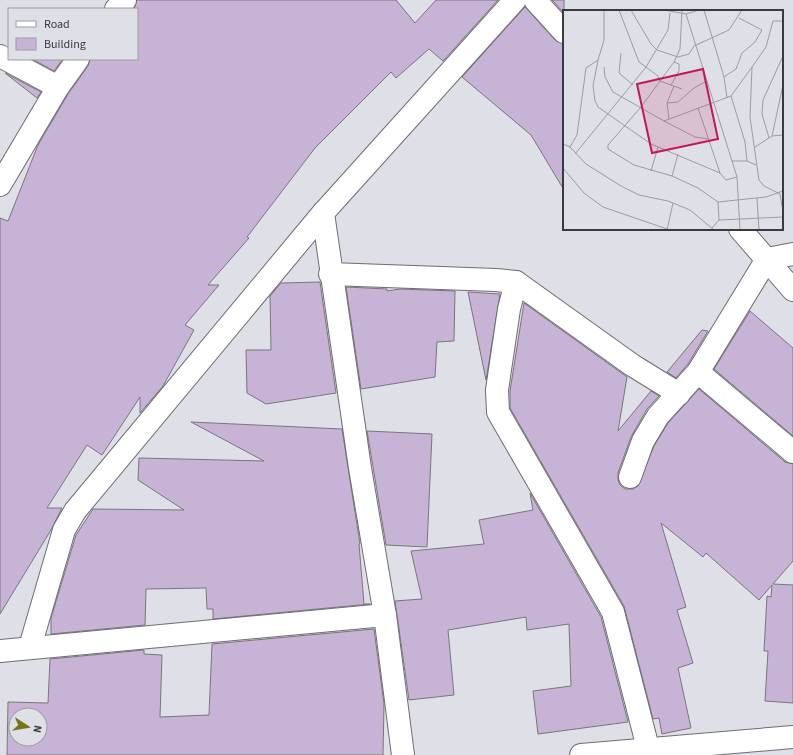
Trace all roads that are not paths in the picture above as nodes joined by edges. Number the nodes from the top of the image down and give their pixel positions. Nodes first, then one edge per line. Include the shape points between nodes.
1 (125, 0) edge
2 (515, 0) edge
3 (535, 0) edge
4 (117, 8) edge
5 (563, 31) edge
6 (0, 56) edge
7 (77, 60) edge
8 (58, 87) junction
9 (0, 184) edge
10 (322, 213) junction
11 (741, 230) edge
12 (793, 254) edge
13 (767, 259) junction
14 (330, 274) junction
15 (516, 282) junction
16 (793, 290) edge
17 (698, 372) junction
18 (679, 394) junction
19 (793, 452) edge
20 (630, 477) dead end
21 (385, 615) junction
22 (30, 647) junction
23 (0, 651) edge
24 (793, 737) edge
25 (648, 748) junction
26 (403, 755) edge
27 (581, 755) edge

1 - 4 street
2 - 10 street
3 - 5 street
6 - 8 street
7 - 8 street
8 - 9 street
10 - 14 street
10 - 22 street via 75,510 64,530
11 - 13 street
12 - 13 street
13 - 16 street
13 - 17 street
14 - 15 street
14 - 21 street
15 - 18 street via 632,365
15 - 25 street via 508,309 497,390 498,412 612,612
17 - 18 street
17 - 19 street
18 - 20 street via 658,416 643,441
21 - 22 street
21 - 26 street
22 - 23 street
24 - 25 street
25 - 27 street

